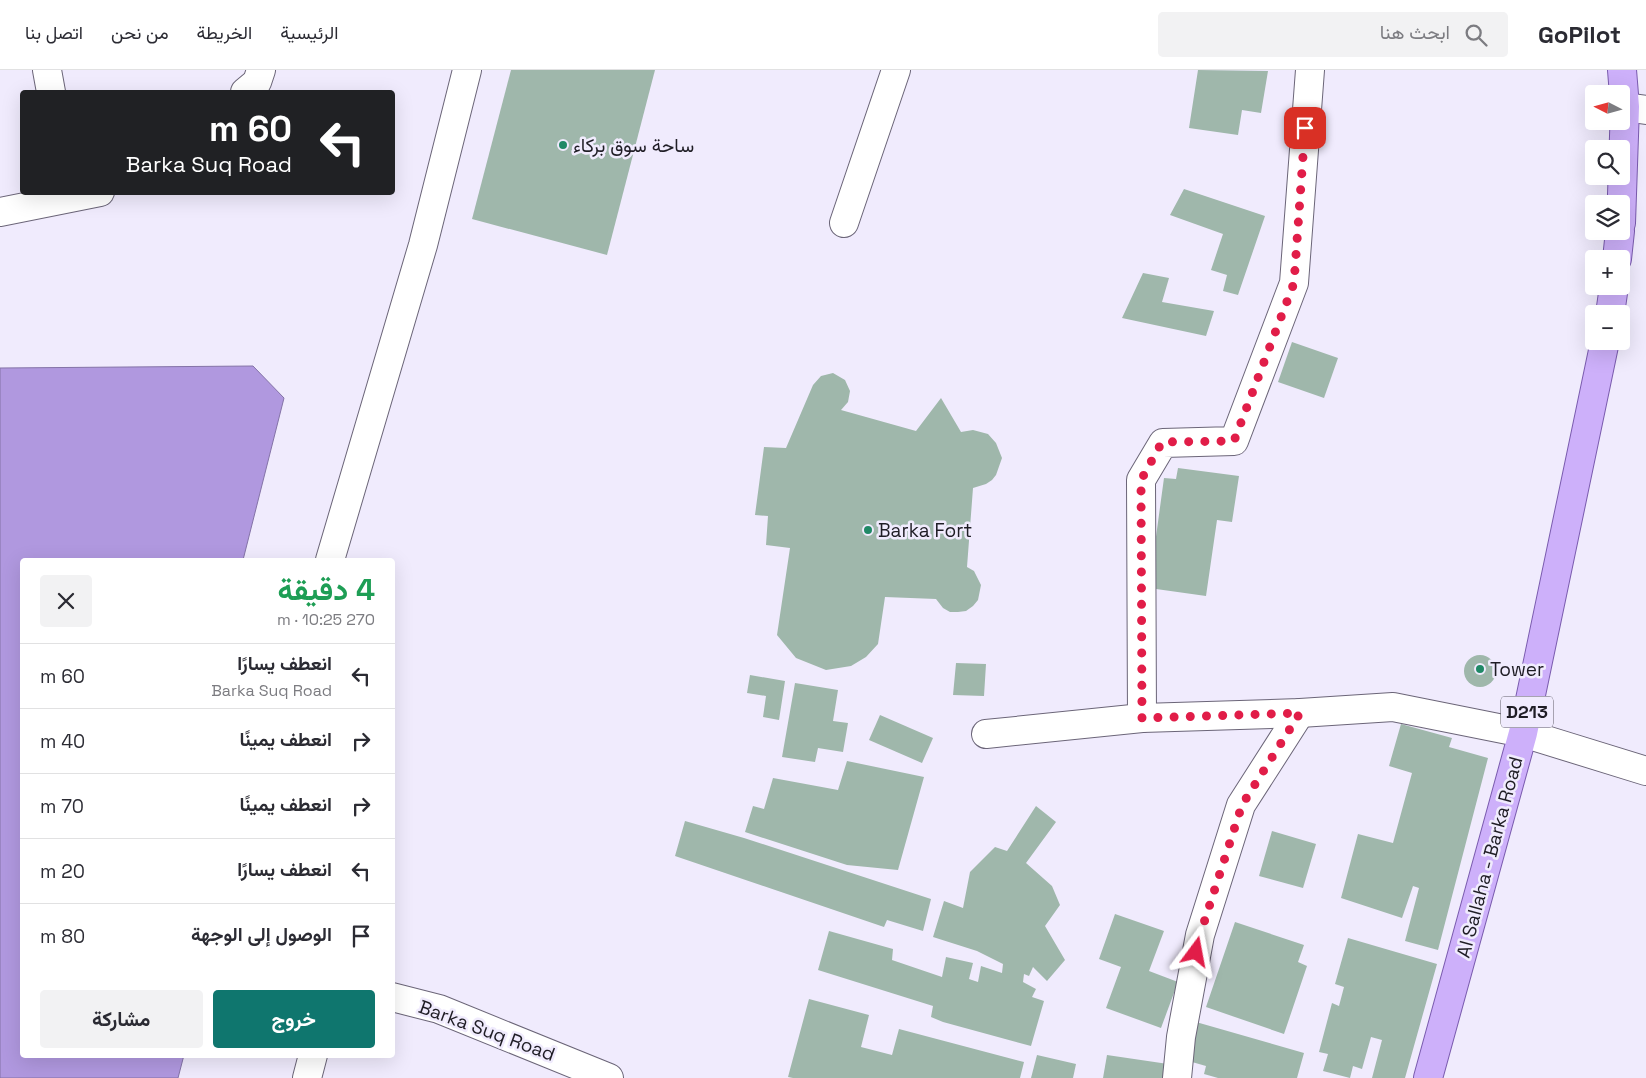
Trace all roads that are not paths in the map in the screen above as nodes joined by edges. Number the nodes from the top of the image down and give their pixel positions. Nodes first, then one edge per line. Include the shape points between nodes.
1 (47, 70) edge
2 (261, 70) edge
3 (467, 70) edge
4 (896, 70) edge
5 (1310, 70) edge
6 (1622, 70) edge
7 (51, 90) edge
8 (247, 90) edge
9 (1636, 109) edge
10 (1625, 195) edge
11 (71, 196) edge
12 (0, 212) edge
13 (844, 222) dead end
14 (1603, 350) edge
15 (331, 558) edge
16 (1300, 713) junction
17 (1142, 718) junction
18 (1523, 733) junction
19 (986, 734) dead end
20 (1646, 771) edge
21 (395, 998) edge
22 (312, 1058) edge
23 (306, 1078) edge
24 (609, 1078) edge
25 (1177, 1078) edge
26 (1428, 1078) edge

1 - 7 street
2 - 8 street via 257,82
3 - 15 street via 423,246
4 - 13 street
5 - 17 street via 1294,283 1234,441 1162,442 1141,480
6 - 9 main road
9 - 10 main road
11 - 12 street
14 - 18 main road, Al Sallaha - Barka Road / D213
16 - 17 street
16 - 18 street via 1393,707
16 - 25 street via 1242,805 1200,935 1181,1037
17 - 19 street
18 - 20 street
18 - 26 main road, Al Sallaha - Barka Road / D213
21 - 24 street, Barka Suq Road via 439,1010
22 - 23 street

